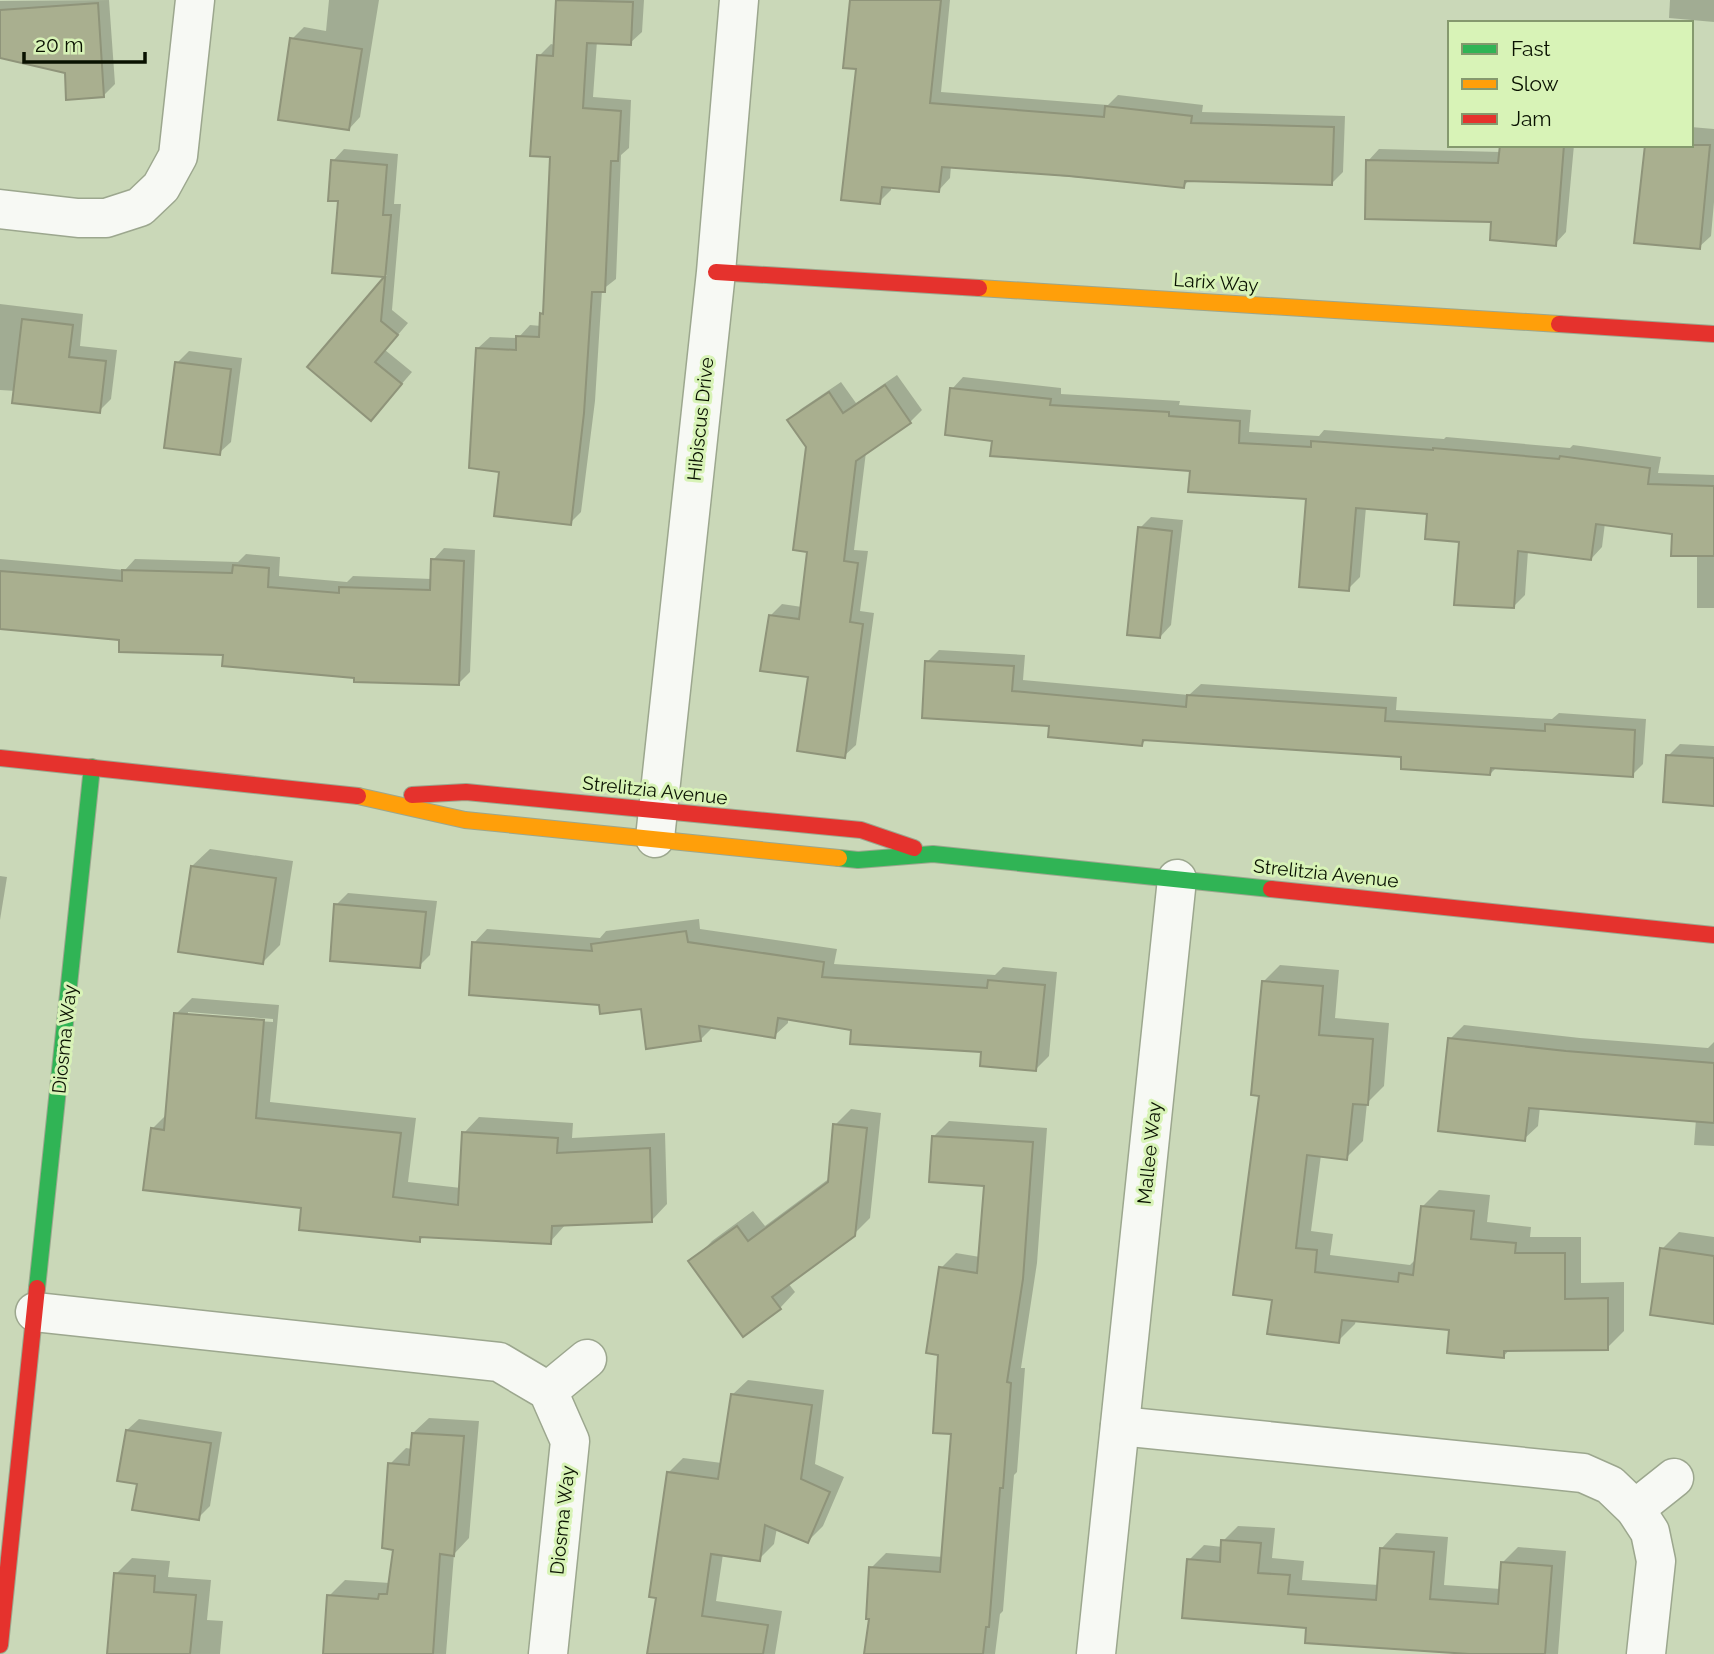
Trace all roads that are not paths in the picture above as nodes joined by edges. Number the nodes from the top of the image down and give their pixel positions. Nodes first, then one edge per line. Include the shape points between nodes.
1 (195, 0) edge
2 (739, 0) edge
3 (0, 209) edge
4 (716, 272) junction
5 (1714, 334) edge
6 (0, 758) edge
7 (92, 767) junction
8 (370, 797) junction
9 (657, 825) junction
10 (933, 854) junction
11 (1177, 879) junction
12 (1714, 935) edge
13 (35, 1312) junction
14 (587, 1359) dead end
15 (548, 1391) junction
16 (1120, 1426) junction
17 (1674, 1478) dead end
18 (1635, 1509) junction
19 (0, 1645) edge
20 (548, 1654) edge
21 (1096, 1654) edge
22 (1646, 1654) edge

1 - 3 street via 178,156 160,187 139,207 106,218
2 - 4 street, Hibiscus Drive
4 - 5 street, Larix Way
4 - 9 street, Hibiscus Drive
6 - 7 street, Strelitzia Avenue
7 - 8 street, Strelitzia Avenue
7 - 13 street, Diosma Way
8 - 9 street, Strelitzia Avenue via 465,820
8 - 9 street, Strelitzia Avenue via 466,792
9 - 10 street, Strelitzia Avenue via 858,860
9 - 10 street, Strelitzia Avenue via 861,830
10 - 11 street, Strelitzia Avenue
11 - 12 street, Strelitzia Avenue
11 - 16 street, Mallee Way
13 - 15 street via 499,1362
13 - 19 street, Diosma Way
14 - 15 street
15 - 20 street, Diosma Way via 570,1441
16 - 18 street via 1583,1473 1610,1485
16 - 21 street, Mallee Way
17 - 18 street
18 - 22 street via 1650,1532 1656,1561

